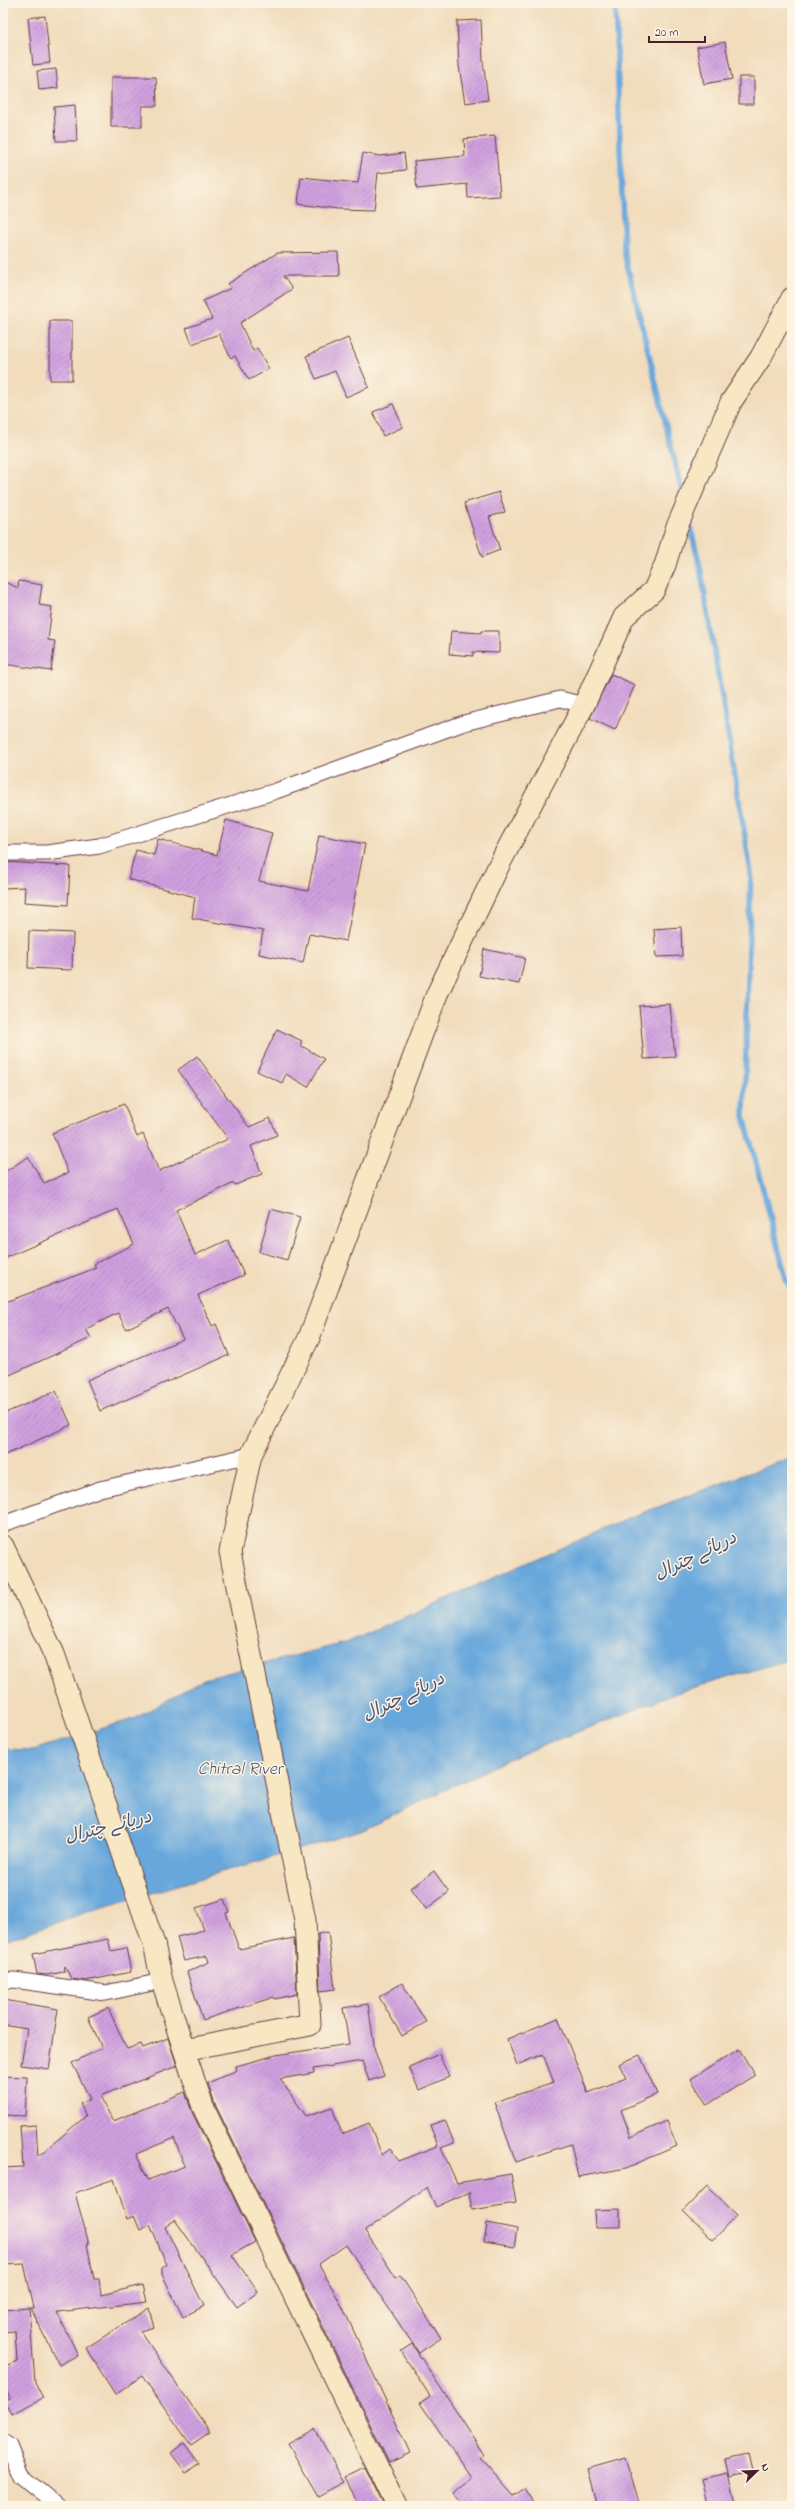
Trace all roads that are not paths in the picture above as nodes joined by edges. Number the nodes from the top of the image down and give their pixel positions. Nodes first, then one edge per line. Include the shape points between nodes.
1 (792, 298) edge
2 (584, 705) junction
3 (3, 853) edge
4 (251, 1455) junction
5 (3, 1524) edge
6 (3, 1546) edge
7 (162, 1980) junction
8 (3, 1981) edge
9 (184, 2050) junction
10 (3, 2442) edge
11 (58, 2506) edge
12 (396, 2506) edge

1 - 2 street via 762,357 731,402 676,529 654,590 624,617
2 - 3 street via 560,699 464,723 276,791 99,846 47,853
2 - 4 street via 500,863 437,994 309,1338
4 - 5 street via 100,1489
4 - 9 street via 230,1552 305,1920 310,2025
6 - 7 street via 54,1654 154,1944
7 - 8 street via 106,1993 14,1980
7 - 9 street
9 - 12 street via 203,2107
10 - 11 street via 9,2446 21,2476

